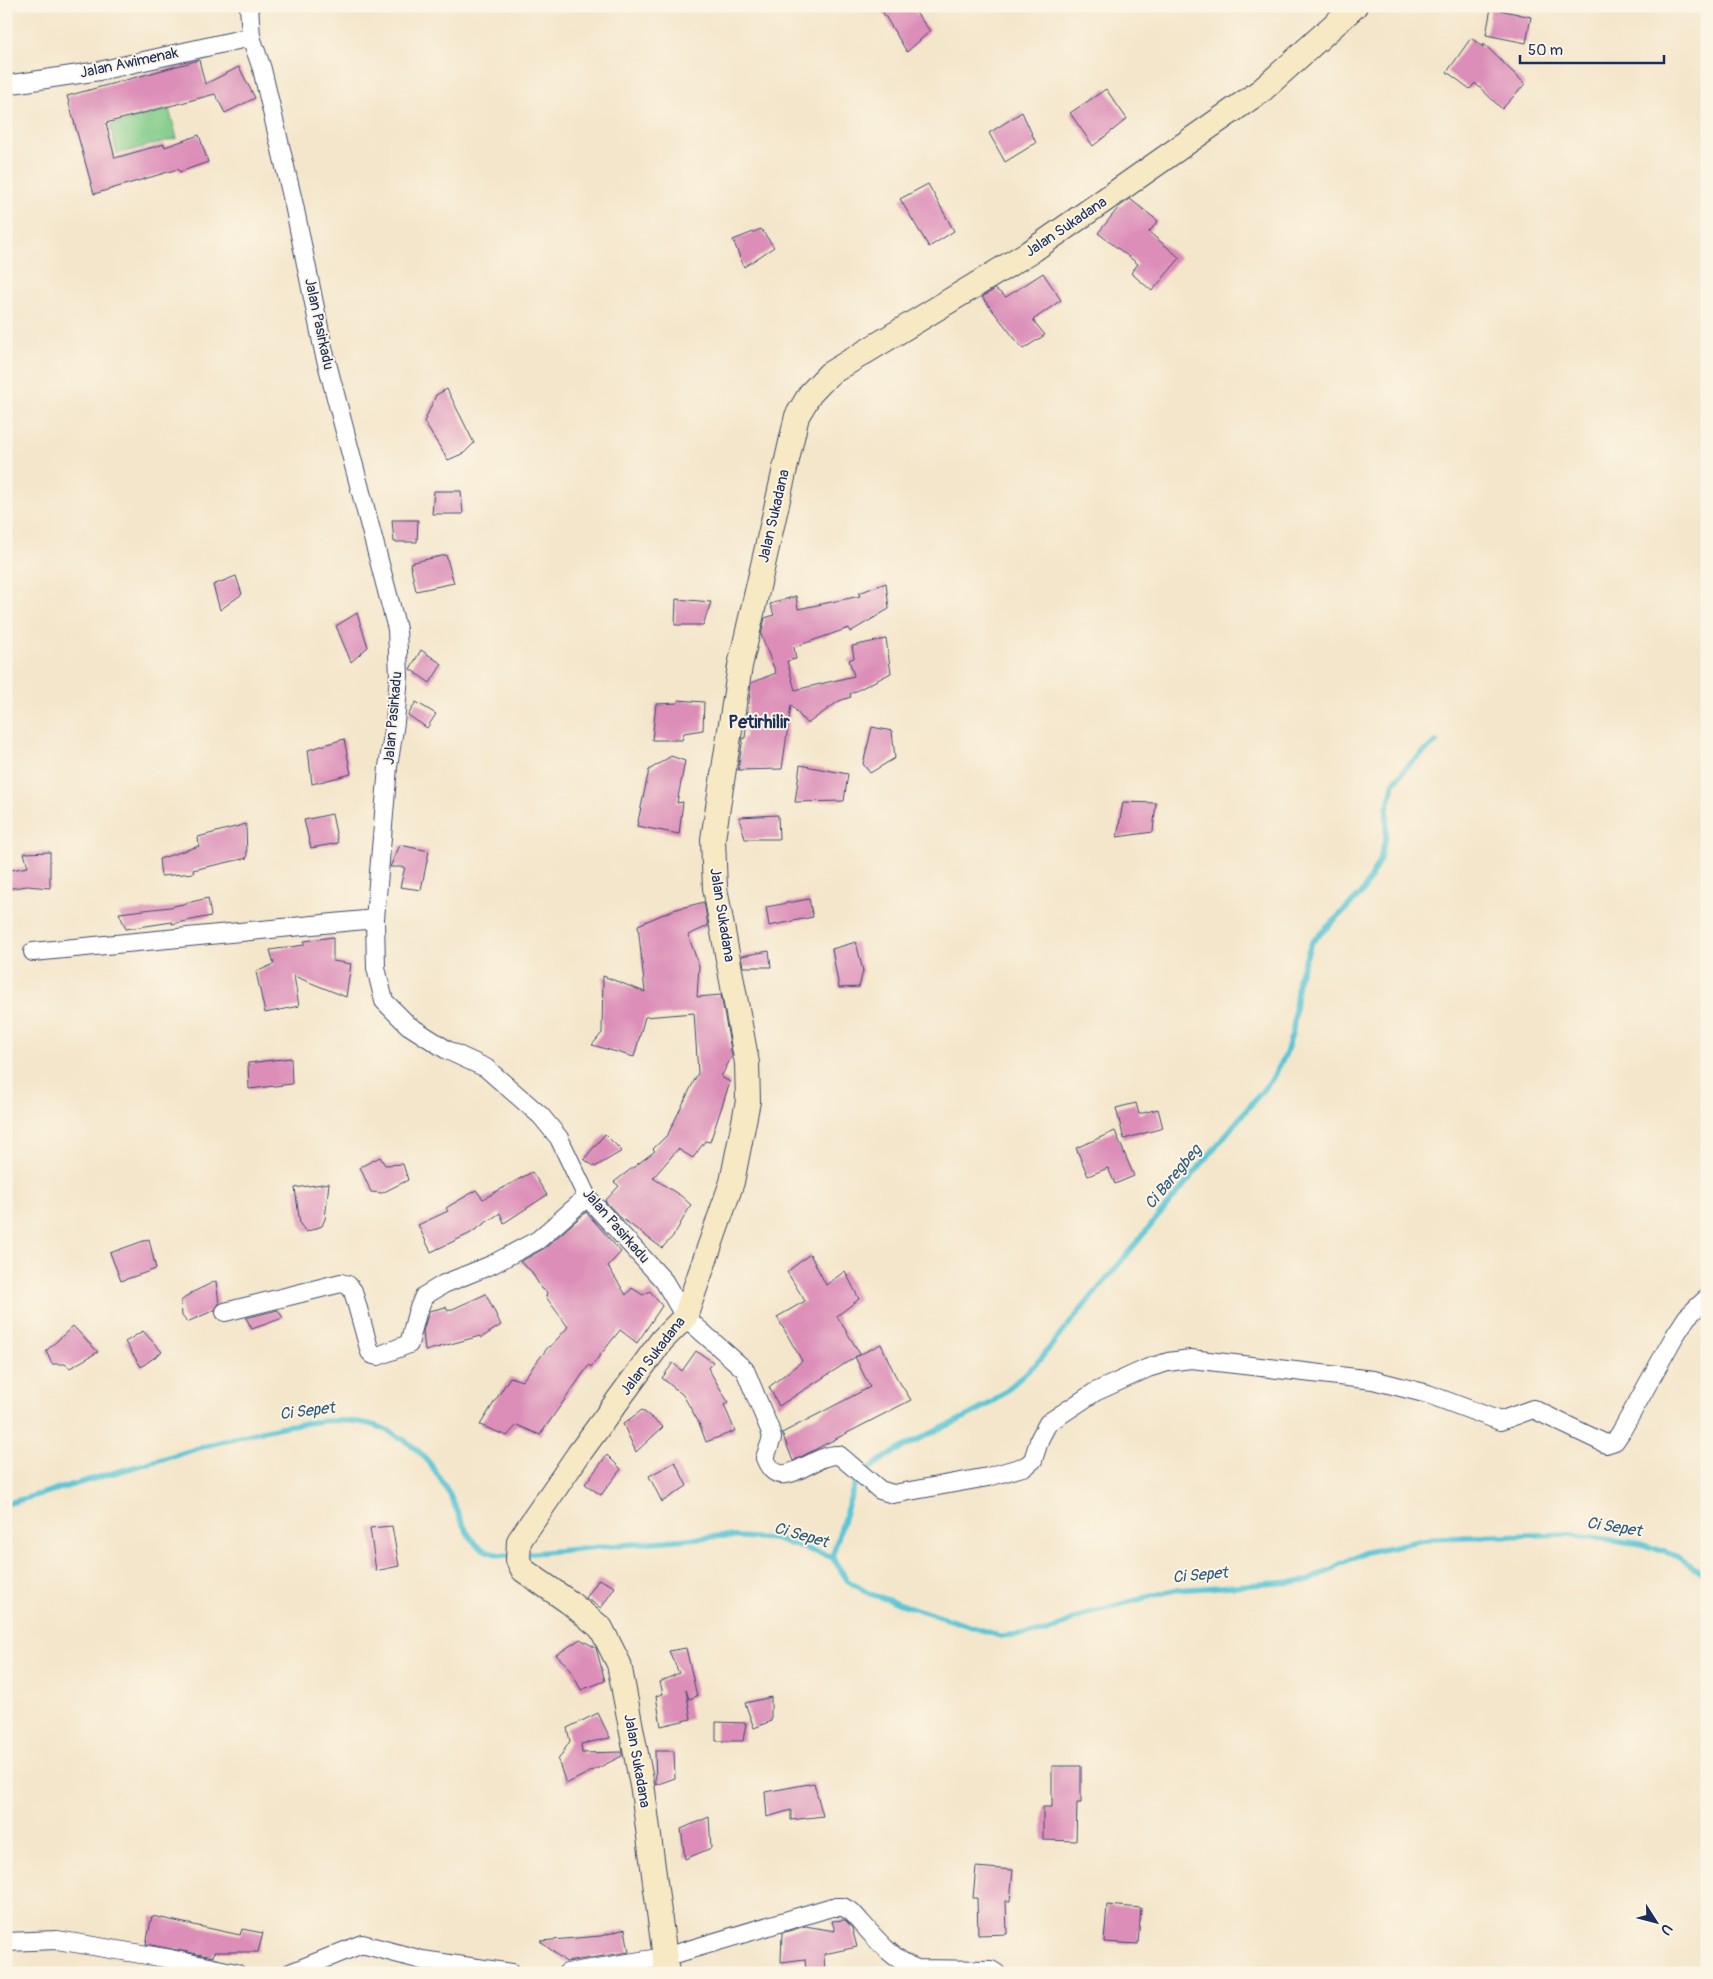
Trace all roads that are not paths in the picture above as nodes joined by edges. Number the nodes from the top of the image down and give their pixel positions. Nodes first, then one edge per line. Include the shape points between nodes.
1 (249, 6) edge
2 (1354, 6) edge
3 (252, 37) junction
4 (6, 85) edge
5 (375, 919) junction
6 (33, 952) dead end
7 (587, 1197) junction
8 (1707, 1298) edge
9 (225, 1312) dead end
10 (685, 1317) junction
11 (6, 1942) edge
12 (666, 1965) edge
13 (236, 1973) edge
14 (290, 1973) edge
15 (512, 1973) edge
16 (567, 1973) edge
17 (996, 1973) edge

1 - 3 street, Jalan Pasirkadu
2 - 10 main road, Jalan Sukadana via 1262,90 1137,178 1033,250 829,374 810,394 797,416 740,666 713,839 715,888 747,1062 748,1101 732,1182
3 - 4 street, Jalan Awimenak via 99,71
3 - 5 street, Jalan Pasirkadu via 294,205 324,352 397,629 399,676
5 - 6 street
5 - 7 street, Jalan Pasirkadu via 376,968 384,1001 408,1025 447,1050 486,1068 541,1116 559,1138
7 - 9 street via 538,1240 491,1266 444,1284 424,1296 409,1344 378,1356 370,1352 353,1291 348,1285
7 - 10 street, Jalan Pasirkadu via 664,1281
8 - 10 street, Jalan Pasirkadu via 1687,1317 1615,1441 1606,1444 1533,1409 1500,1421 1428,1394 1373,1380 1191,1359 1148,1368 1095,1392 1048,1423 1034,1460 1026,1466 988,1477 892,1494 880,1490 839,1455 825,1456 786,1475 778,1476 769,1470 765,1458 772,1438 745,1370
10 - 12 main road, Jalan Sukadana via 662,1340 578,1455 518,1551 523,1570 601,1628 619,1664 643,1791
11 - 13 street via 57,1940
12 - 16 street
12 - 17 street via 832,1907 843,1907 906,1965 917,1969 991,1970
14 - 15 street via 362,1944 422,1960

